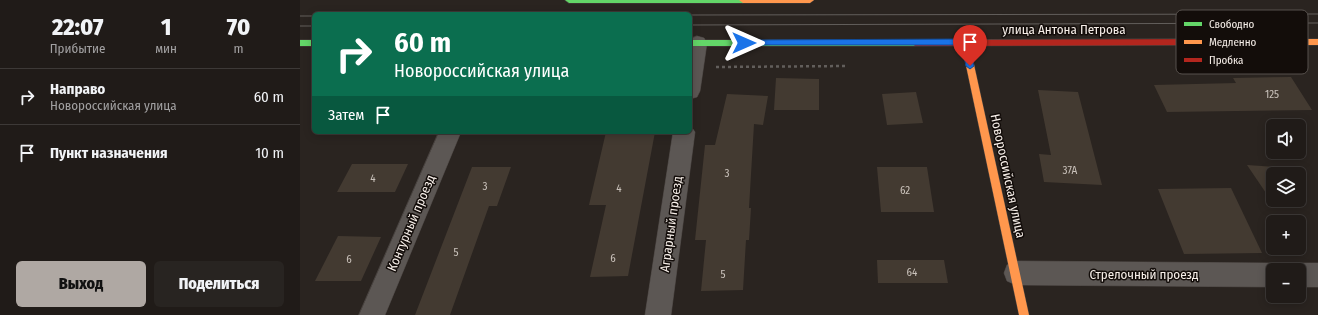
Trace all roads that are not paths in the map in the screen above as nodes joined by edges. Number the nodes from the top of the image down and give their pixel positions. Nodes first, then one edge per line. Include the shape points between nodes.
1 (569, 0) edge
2 (810, 0) edge
3 (965, 42) junction
4 (1176, 42) edge
5 (300, 43) edge
6 (312, 43) edge
7 (694, 43) edge
8 (692, 67) edge
9 (449, 134) edge
10 (684, 134) edge
11 (1016, 273) junction
12 (1266, 275) edge
13 (1306, 275) edge
14 (1318, 275) edge
15 (372, 315) edge
16 (658, 315) edge
17 (1024, 315) edge

1 - 2 main road
3 - 4 main road, улица Антона Петрова
3 - 7 main road, улица Антона Петрова
3 - 11 main road, Новороссийская улица
5 - 6 main road
7 - 8 street
9 - 15 street, Контурный проезд
10 - 16 street, Аграрный проезд
11 - 12 street, Стрелочный проезд
11 - 17 main road, Новороссийская улица
13 - 14 street

